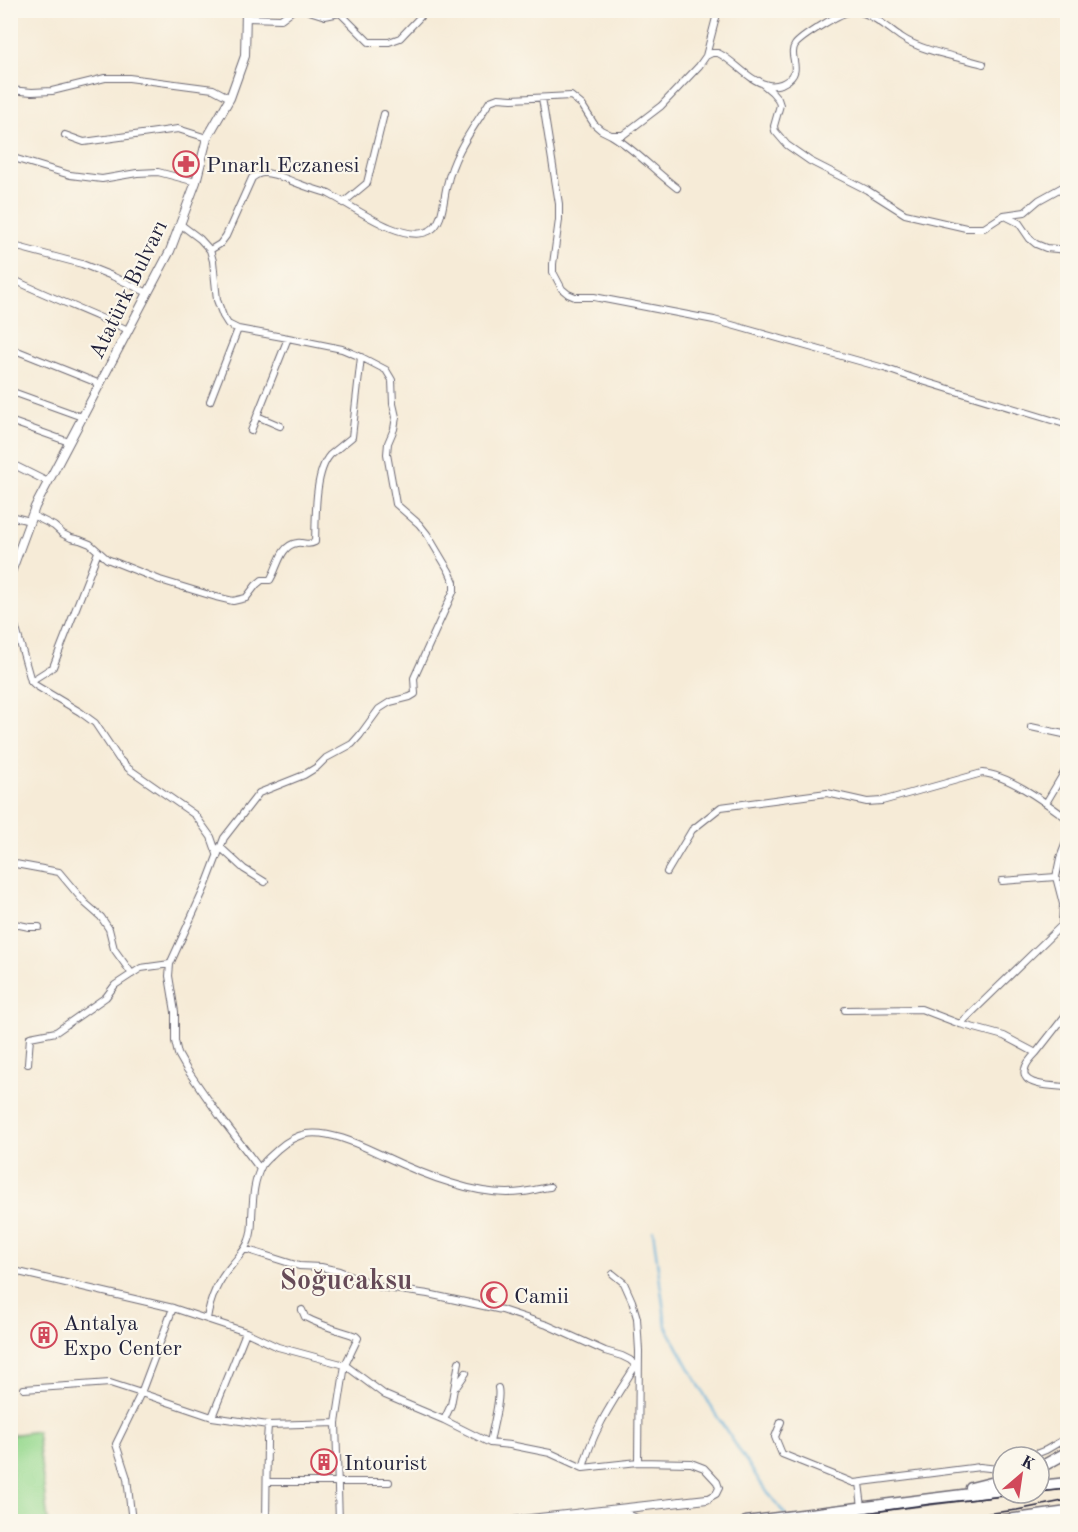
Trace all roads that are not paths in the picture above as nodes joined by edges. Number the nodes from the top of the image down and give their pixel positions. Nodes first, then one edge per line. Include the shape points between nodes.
1 (293, 10) edge
2 (306, 10) edge
3 (718, 10) edge
4 (246, 14) edge
5 (420, 17) dead end
6 (706, 56) junction
7 (983, 64) dead end
8 (759, 81) junction
9 (10, 90) edge
10 (230, 98) junction
11 (542, 98) junction
12 (384, 114) dead end
13 (65, 135) dead end
14 (611, 135) junction
15 (207, 138) junction
16 (10, 157) edge
17 (196, 182) junction
18 (1068, 184) edge
19 (677, 188) dead end
20 (343, 203) junction
21 (1004, 215) junction
22 (180, 224) junction
23 (10, 245) edge
24 (210, 250) junction
25 (1068, 250) edge
26 (10, 278) edge
27 (148, 293) junction
28 (238, 329) junction
29 (128, 330) junction
30 (288, 338) junction
31 (10, 348) edge
32 (361, 357) junction
33 (100, 384) junction
34 (10, 391) edge
35 (210, 401) dead end
36 (257, 416) junction
37 (82, 417) junction
38 (10, 421) edge
39 (1068, 425) edge
40 (280, 426) dead end
41 (251, 431) dead end
42 (69, 442) junction
43 (10, 463) edge
44 (48, 482) junction
45 (10, 516) edge
46 (31, 518) junction
47 (99, 552) junction
48 (12, 564) edge
49 (10, 575) edge
50 (10, 619) edge
51 (31, 681) junction
52 (1031, 727) dead end
53 (1068, 735) edge
54 (1068, 766) edge
55 (1046, 803) junction
56 (1068, 819) edge
57 (1068, 837) edge
58 (220, 847) junction
59 (217, 856) junction
60 (10, 863) edge
61 (667, 872) dead end
62 (1056, 877) junction
63 (1002, 881) dead end
64 (265, 882) dead end
65 (10, 923) edge
66 (39, 927) dead end
67 (1065, 927) edge
68 (170, 964) junction
69 (132, 974) junction
70 (845, 1010) dead end
71 (1068, 1012) edge
72 (960, 1024) junction
73 (1036, 1053) junction
74 (28, 1064) dead end
75 (1068, 1087) edge
76 (260, 1169) junction
77 (550, 1186) dead end
78 (245, 1249) junction
79 (10, 1270) edge
80 (613, 1274) dead end
81 (173, 1308) junction
82 (302, 1310) dead end
83 (207, 1319) junction
84 (246, 1332) junction
85 (459, 1362) dead end
86 (345, 1365) junction
87 (637, 1366) junction
88 (466, 1373) dead end
89 (498, 1388) dead end
90 (24, 1389) dead end
91 (455, 1389) junction
92 (141, 1393) junction
93 (212, 1417) junction
94 (444, 1420) junction
95 (781, 1422) dead end
96 (336, 1423) junction
97 (268, 1425) junction
98 (1068, 1437) edge
99 (490, 1443) junction
100 (1051, 1447) edge
101 (1068, 1452) edge
102 (1051, 1461) edge
103 (638, 1462) junction
104 (583, 1468) junction
105 (991, 1468) edge
106 (267, 1482) junction
107 (336, 1482) junction
108 (389, 1482) dead end
109 (859, 1483) junction
110 (991, 1483) edge
111 (1068, 1483) edge
112 (1051, 1485) edge
113 (991, 1491) edge
114 (928, 1498) junction
115 (706, 1499) joint
116 (862, 1507) junction
117 (612, 1509) junction
118 (1068, 1512) edge
119 (529, 1520) edge
120 (132, 1521) edge
121 (266, 1521) edge
122 (339, 1521) edge
123 (504, 1521) edge
124 (644, 1521) edge
125 (746, 1521) edge
126 (992, 1521) edge

1 - 4 street via 282,20
2 - 5 street via 325,16 340,13 369,42 400,38
3 - 6 street
4 - 10 street, Atatürk Bulvarı via 245,56
6 - 8 street via 718,53
6 - 14 street via 661,106 623,135
7 - 8 street via 914,44 874,19 851,10 794,46 794,72 787,81 765,85
8 - 21 street via 778,99 774,126 787,144 905,214 977,229
9 - 10 street via 52,91 105,78 129,78 213,89
10 - 15 street, Atatürk Bulvarı
11 - 14 street via 571,96 594,124
11 - 20 street via 490,100 459,149 440,217 428,231 402,232
11 - 39 street via 559,204 553,273 568,294 714,320
12 - 20 street via 367,183
13 - 15 street via 84,142 178,129
14 - 19 street
15 - 17 street, Atatürk Bulvarı
16 - 17 street via 81,177 102,179 158,172
17 - 22 street, Atatürk Bulvarı
18 - 21 street via 1025,212
20 - 24 street via 319,190 257,174 226,236
21 - 25 street via 1019,223 1036,244
22 - 24 street
22 - 27 street, Atatürk Bulvarı
23 - 27 street via 82,264
24 - 28 street via 217,300 228,324
26 - 29 street
27 - 29 street, Atatürk Bulvarı
28 - 30 street
28 - 35 street
29 - 33 street, Atatürk Bulvarı
30 - 32 street
30 - 36 street
31 - 33 street
32 - 47 street via 352,437 329,456 318,486 315,542 288,545 270,580 262,580 246,598 233,601 160,580 107,559
32 - 58 street via 386,370 392,380 396,417 387,454 396,504 427,534 449,571 454,590 414,678 416,694 380,709 352,744 304,775 259,793
33 - 37 street, Atatürk Bulvarı
34 - 37 street
36 - 40 street
36 - 41 street
37 - 42 street, Atatürk Bulvarı
38 - 42 street
42 - 44 street, Atatürk Bulvarı
43 - 44 street
44 - 46 street, Atatürk Bulvarı
45 - 46 street
46 - 47 street via 54,526
46 - 48 street, Atatürk Bulvarı
47 - 51 street via 52,667
48 - 49 street, Atatürk Bulvarı
50 - 51 street
51 - 59 street via 95,723 129,769 195,815 211,837
52 - 53 street
54 - 55 street
55 - 56 street
55 - 61 street via 1000,776 982,773 882,801 827,794 721,807 692,830
57 - 62 street
58 - 59 street
58 - 64 street
59 - 68 street
60 - 69 street via 59,872 101,917 114,949
62 - 63 street
62 - 67 street
65 - 66 street
67 - 72 street
68 - 69 street via 141,968
68 - 76 street via 178,1054
69 - 74 street via 56,1032 30,1037
70 - 72 street via 921,1009
71 - 73 street
72 - 73 street via 1004,1036
73 - 75 street via 1025,1068 1028,1080
76 - 77 street via 288,1141 318,1134 361,1144 419,1171 474,1189 505,1193
76 - 78 street
78 - 83 street via 214,1290
78 - 87 street via 299,1266 339,1271 380,1287 448,1298 528,1318 622,1356
79 - 81 street
80 - 87 street via 624,1283 637,1318
81 - 83 street
81 - 92 street
82 - 86 street via 304,1317 358,1338
83 - 84 street
84 - 86 street via 278,1347
84 - 93 street
85 - 91 street
86 - 94 street via 385,1395
86 - 96 street
87 - 103 street
87 - 104 street via 599,1425
88 - 91 street
89 - 99 street
90 - 92 street via 110,1383
91 - 94 street
92 - 93 street
92 - 120 street via 116,1444 127,1478
93 - 97 street
94 - 99 street
95 - 109 street via 775,1437 782,1454
96 - 97 street
96 - 107 street
97 - 106 street
98 - 100 street
99 - 104 street via 550,1453
101 - 102 highway
103 - 104 street
103 - 115 street via 692,1463 704,1468 718,1488 716,1494
105 - 109 street
106 - 107 street
106 - 121 street
107 - 108 street
107 - 122 street
109 - 116 street
110 - 114 highway
111 - 112 highway
113 - 114 highway
114 - 116 highway
115 - 117 street
116 - 125 highway
117 - 119 street
117 - 124 street
118 - 126 highway
119 - 123 street

